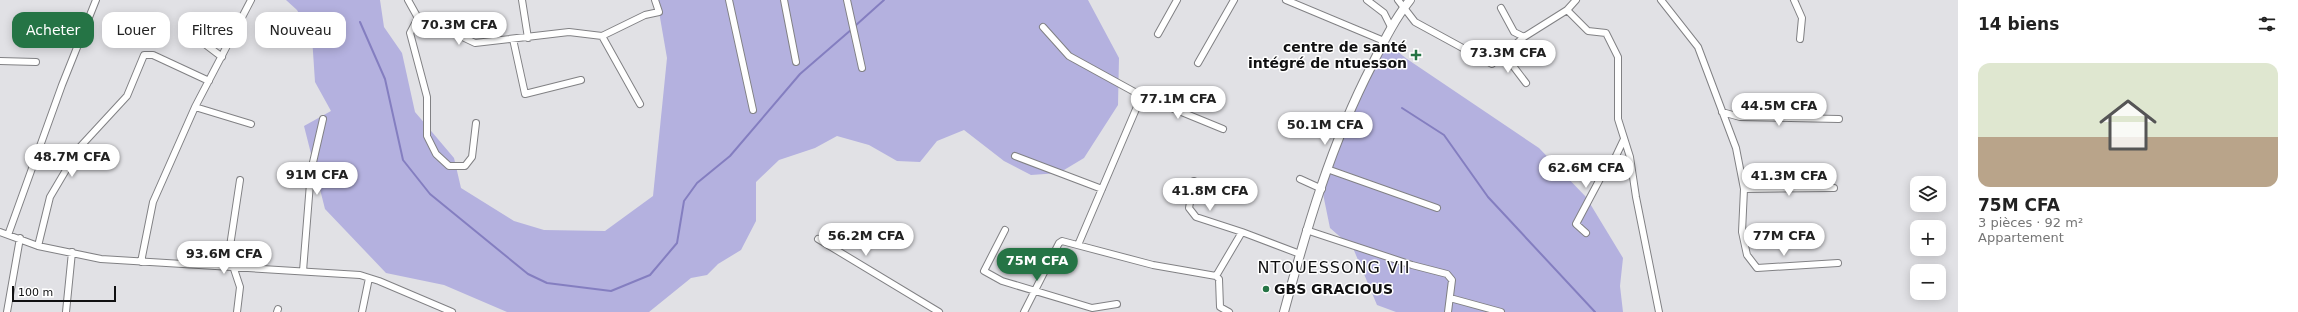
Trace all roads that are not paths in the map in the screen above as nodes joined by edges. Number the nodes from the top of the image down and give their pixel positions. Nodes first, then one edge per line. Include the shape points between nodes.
1 (96, 0) edge
2 (251, 0) edge
3 (408, 0) edge
4 (522, 0) edge
5 (656, 0) edge
6 (729, 0) edge
7 (784, 0) edge
8 (847, 0) edge
9 (1177, 0) edge
10 (1234, 0) edge
11 (1286, 0) edge
12 (1367, 0) edge
13 (1398, 0) edge
14 (1410, 0) edge
15 (1576, 0) edge
16 (1661, 0) edge
17 (1794, 0) edge
18 (1404, 7) junction
19 (1501, 8) dead end
20 (1567, 10) junction
21 (418, 18) junction
22 (1043, 27) dead end
23 (1391, 27) junction
24 (1158, 34) dead end
25 (602, 36) junction
26 (1524, 37) junction
27 (514, 38) junction
28 (528, 38) junction
29 (1800, 39) dead end
30 (1384, 41) junction
31 (210, 48) edge
32 (1504, 54) junction
33 (222, 57) junction
34 (0, 61) edge
35 (36, 62) dead end
36 (796, 62) dead end
37 (1198, 63) dead end
38 (862, 68) dead end
39 (581, 80) dead end
40 (209, 81) junction
41 (1526, 83) dead end
42 (1140, 95) junction
43 (640, 104) dead end
44 (195, 107) junction
45 (753, 110) dead end
46 (1722, 112) junction
47 (323, 119) dead end
48 (1839, 119) dead end
49 (476, 123) dead end
50 (252, 124) dead end
51 (1223, 129) dead end
52 (1624, 139) junction
53 (1015, 156) dead end
54 (1327, 170) junction
55 (1300, 179) dead end
56 (240, 180) dead end
57 (1194, 182) dead end
58 (1834, 188) dead end
59 (1102, 189) junction
60 (1322, 189) junction
61 (1744, 189) junction
62 (1436, 208) dead end
63 (1005, 230) dead end
64 (1306, 230) junction
65 (0, 232) edge
66 (1242, 232) junction
67 (1586, 233) dead end
68 (8, 235) junction
69 (20, 238) junction
70 (818, 239) dead end
71 (1078, 245) junction
72 (38, 246) junction
73 (72, 252) junction
74 (1300, 254) junction
75 (141, 262) junction
76 (1838, 263) dead end
77 (230, 266) junction
78 (303, 271) junction
79 (1216, 276) junction
80 (368, 278) junction
81 (1035, 291) junction
82 (1450, 298) junction
83 (1117, 304) dead end
84 (7, 312) edge
85 (66, 312) edge
86 (237, 312) edge
87 (362, 312) edge
88 (452, 312) edge
89 (939, 312) edge
90 (1024, 312) edge
91 (1229, 312) edge
92 (1284, 312) edge
93 (1448, 312) edge
94 (1501, 312) edge
95 (1659, 312) edge

1 - 68 street via 62,85
2 - 33 street
3 - 21 street
4 - 28 street
5 - 25 street via 659,12 646,15
6 - 45 street
7 - 36 street
8 - 38 street
9 - 24 street
10 - 37 street
11 - 30 street
12 - 23 street via 1384,13
13 - 18 street
14 - 18 street
15 - 20 street
16 - 46 street via 1698,47
17 - 29 street via 1802,18
18 - 23 street
18 - 32 street via 1416,22 1492,64
19 - 26 street via 1514,32
20 - 26 street
20 - 52 street via 1588,31 1606,33 1618,57 1618,119
21 - 27 street via 435,18 452,32 475,43
21 - 49 street via 410,33 427,97 427,136 436,154 449,166 465,166 472,157
22 - 42 street via 1069,56
23 - 30 street
25 - 28 street via 569,32
25 - 43 street
26 - 32 street
27 - 28 street
27 - 39 street via 525,94
30 - 54 street via 1342,127
31 - 33 street
32 - 41 street
33 - 40 street
34 - 35 street
40 - 44 street
40 - 72 street via 153,55 144,55 127,96 79,148 50,197
42 - 51 street
42 - 59 street
44 - 50 street
44 - 75 street via 153,202
46 - 48 street via 1740,117
46 - 61 street via 1736,148
47 - 78 street via 311,171
52 - 67 street via 1576,224
52 - 95 street via 1630,157
53 - 59 street
54 - 60 street
54 - 62 street
55 - 60 street
56 - 77 street
57 - 66 street via 1189,208 1196,217
58 - 61 street
59 - 71 street
60 - 64 street
61 - 76 street via 1742,232 1747,255 1757,268
63 - 81 street via 984,271 1002,281
64 - 74 street
64 - 82 street via 1412,265 1448,274 1452,280
65 - 68 street
66 - 74 street
66 - 79 street
68 - 69 street
69 - 72 street
69 - 84 street
70 - 89 street
71 - 79 street via 1153,264
71 - 81 street via 1065,241 1059,243
72 - 73 street
73 - 75 street via 101,259
73 - 85 street
74 - 92 street
75 - 77 street
77 - 78 street
77 - 86 street via 240,287
78 - 80 street via 343,273
79 - 91 street via 1219,279 1220,308
80 - 87 street
80 - 88 street
81 - 83 street via 1092,308
81 - 90 street
82 - 93 street
82 - 94 street

